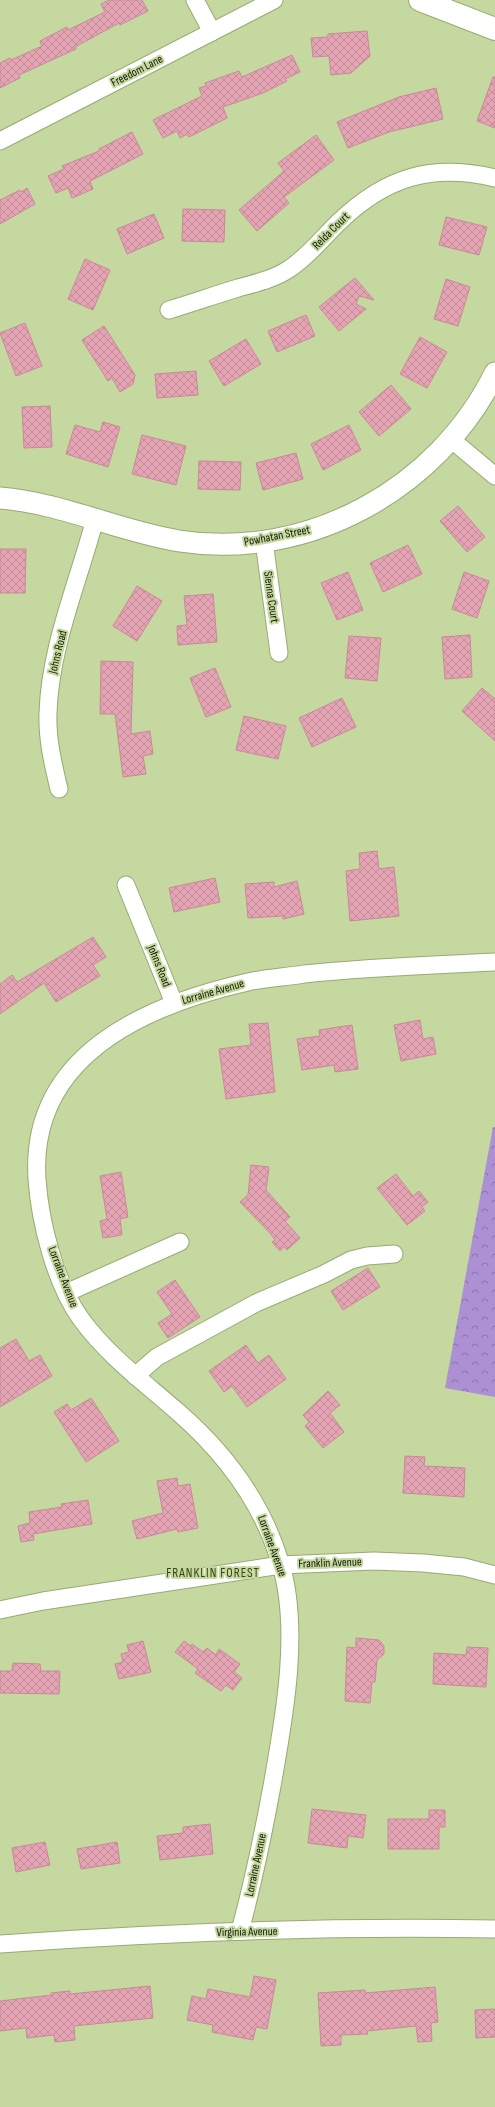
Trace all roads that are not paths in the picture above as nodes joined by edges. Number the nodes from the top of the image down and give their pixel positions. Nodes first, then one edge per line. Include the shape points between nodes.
1 (195, 0) edge
2 (274, 0) edge
3 (420, 0) edge
4 (495, 29) edge
5 (212, 32) junction
6 (0, 142) edge
7 (495, 178) edge
8 (169, 310) dead end
9 (495, 373) edge
10 (452, 440) junction
11 (495, 476) edge
12 (0, 498) edge
13 (95, 519) junction
14 (264, 541) junction
15 (279, 653) dead end
16 (59, 788) dead end
17 (126, 885) dead end
18 (495, 962) edge
19 (174, 1003) junction
20 (180, 1242) dead end
21 (394, 1254) dead end
22 (66, 1293) junction
23 (135, 1376) junction
24 (281, 1564) junction
25 (495, 1575) edge
26 (0, 1610) edge
27 (495, 1929) edge
28 (240, 1931) junction
29 (0, 1944) edge

1 - 5 street
2 - 5 street, Freedom Lane
3 - 4 main road
5 - 6 street, Freedom Lane
7 - 8 street, Relda Court via 456,172 431,173 402,179 361,201 305,257 288,270 269,279
9 - 10 street, Powhatan Street via 467,421
10 - 11 street
10 - 14 street, Powhatan Street via 431,462 404,484 374,503 343,519 308,532
12 - 13 street, Powhatan Street via 50,506
13 - 14 street, Powhatan Street via 179,541 213,544
13 - 16 street, Johns Road via 55,656 50,684 50,752
14 - 15 street, Sienna Court
17 - 19 street, Johns Road
18 - 19 street, Lorraine Avenue via 355,969 252,981
19 - 22 street, Lorraine Avenue via 128,1026 88,1052 69,1071 49,1103 41,1124 37,1147 38,1192 43,1223
20 - 22 street
21 - 23 street via 351,1260 256,1303 157,1357
22 - 23 street, Lorraine Avenue via 78,1316 102,1346
23 - 24 street, Lorraine Avenue via 181,1415 231,1466 264,1518
24 - 25 street, Franklin Avenue via 374,1561 423,1563 464,1567
24 - 26 street, Franklin Avenue via 43,1600
24 - 28 street, Lorraine Avenue via 288,1600 286,1689 279,1746 256,1874
27 - 28 street, Virginia Avenue
28 - 29 street, Virginia Avenue via 120,1935

